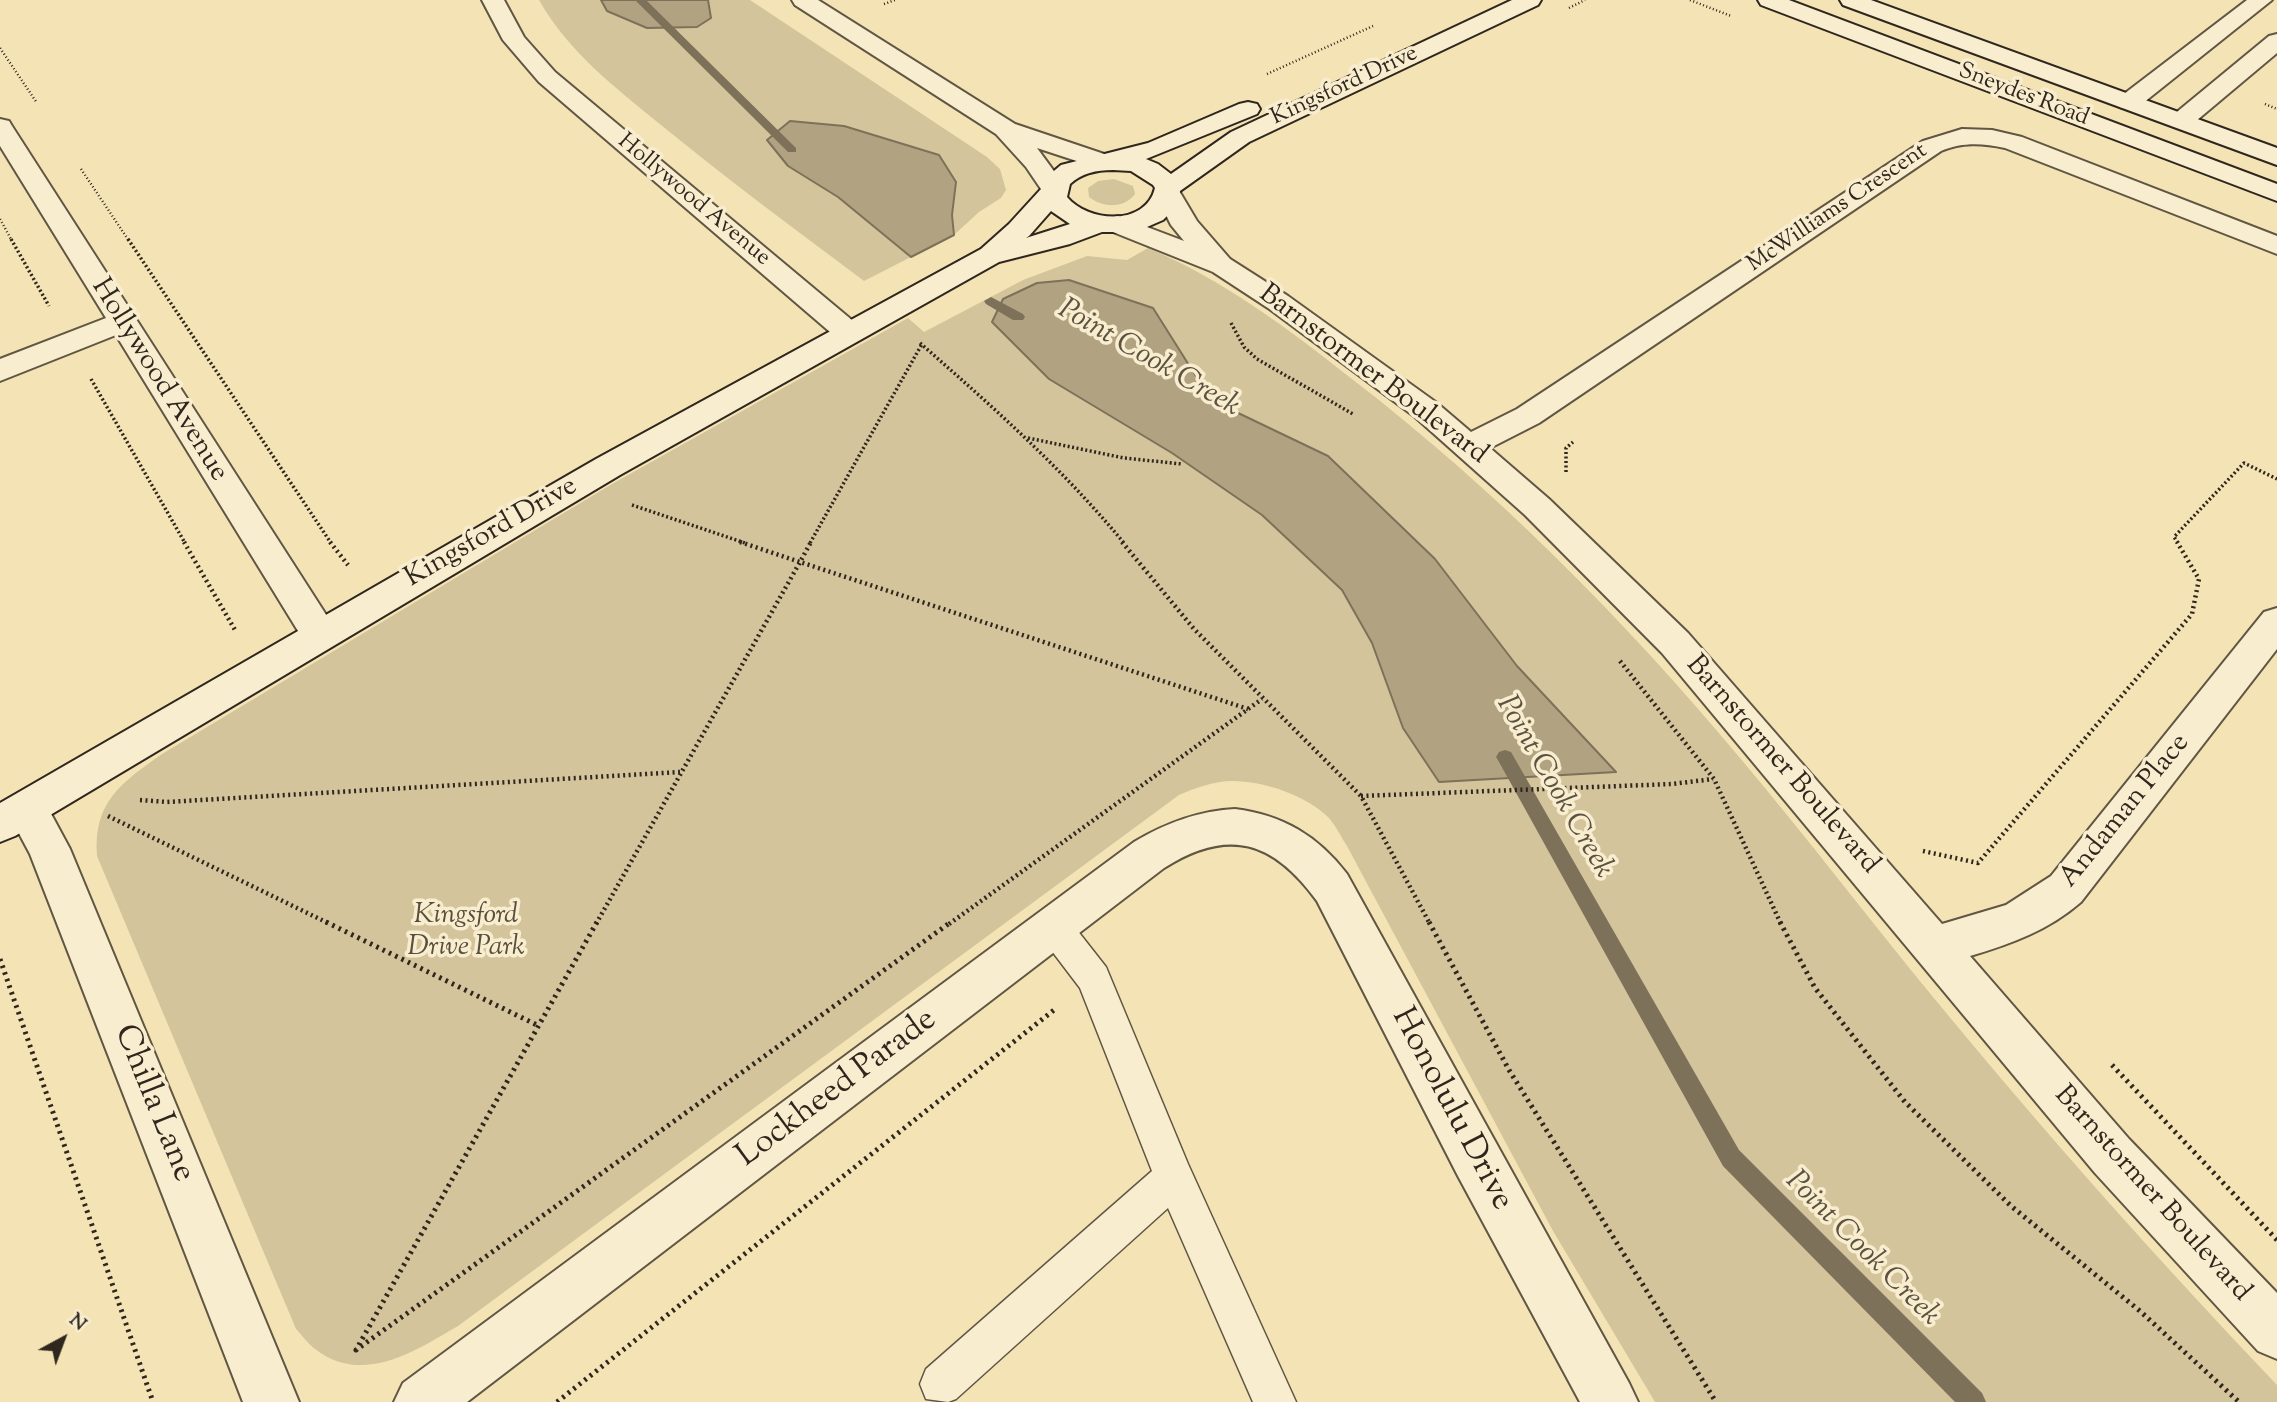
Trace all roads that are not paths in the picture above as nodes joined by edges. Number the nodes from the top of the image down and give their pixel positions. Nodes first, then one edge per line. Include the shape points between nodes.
1 (493, 0) edge
2 (843, 0) edge
3 (1487, 0) edge
4 (1530, 0) edge
5 (1769, 0) edge
6 (1851, 0) edge
7 (2260, 0) edge
8 (810, 4) edge
9 (2277, 41) edge
10 (2129, 102) junction
11 (2181, 121) junction
12 (0, 125) edge
13 (1006, 130) junction
14 (2127, 136) junction
15 (2277, 156) edge
16 (1108, 162) junction
17 (1053, 191) junction
18 (1169, 191) junction
19 (2277, 193) edge
20 (1109, 224) junction
21 (2277, 246) edge
22 (991, 255) junction
23 (1223, 266) junction
24 (122, 322) junction
25 (848, 332) junction
26 (0, 371) edge
27 (1469, 446) junction
28 (2277, 622) edge
29 (319, 634) junction
30 (13, 817) edge
31 (1271, 834) joint
32 (1054, 927) junction
33 (1936, 946) junction
34 (1174, 1177) junction
35 (2277, 1332) edge
36 (941, 1384) dead end
37 (271, 1402) edge
38 (422, 1402) edge
39 (1275, 1402) edge
40 (1610, 1402) edge

1 - 25 street, Hollywood Avenue via 514,40 547,77
2 - 8 street
3 - 16 street, Kingsford Drive via 1216,124
4 - 18 street, Kingsford Drive via 1240,137
5 - 14 street, Sneydes Road
6 - 10 street, Sneydes Road
7 - 10 street
8 - 13 street
9 - 11 street
10 - 11 street, Sneydes Road
10 - 14 street
11 - 14 street
11 - 15 street, Sneydes Road
12 - 24 street, Hollywood Avenue
13 - 16 street
13 - 17 street via 1036,162
14 - 19 street, Sneydes Road
16 - 17 street, Kingsford Drive via 1070,171
16 - 18 street via 1153,171
17 - 20 street, Barnstormer Boulevard via 1057,204 1069,215
17 - 22 street, Kingsford Drive
18 - 20 street, Kingsford Drive via 1154,214
18 - 23 street, Barnstormer Boulevard via 1185,225
20 - 22 street, Kingsford Drive
20 - 23 street, Barnstormer Boulevard
21 - 27 street, McWilliams Crescent via 2021,145 1986,137 1949,139 1528,416
22 - 25 street, Kingsford Drive
23 - 27 street, Barnstormer Boulevard via 1327,336
24 - 26 street
24 - 29 street, Hollywood Avenue
25 - 29 street, Kingsford Drive
27 - 33 street, Barnstormer Boulevard via 1675,643
28 - 33 street, Andaman Place via 2066,889 2049,905 2012,922
29 - 30 street, Kingsford Drive
30 - 37 street, Chilla Lane via 50,849
31 - 32 street, Lockheed Parade via 1228,826 1186,834 1149,855
31 - 40 street, Honolulu Drive via 1290,844 1322,875 1345,911
32 - 34 lane via 1094,978
32 - 38 street, Lockheed Parade
33 - 35 street, Barnstormer Boulevard via 2112,1156
34 - 36 lane
34 - 39 lane

